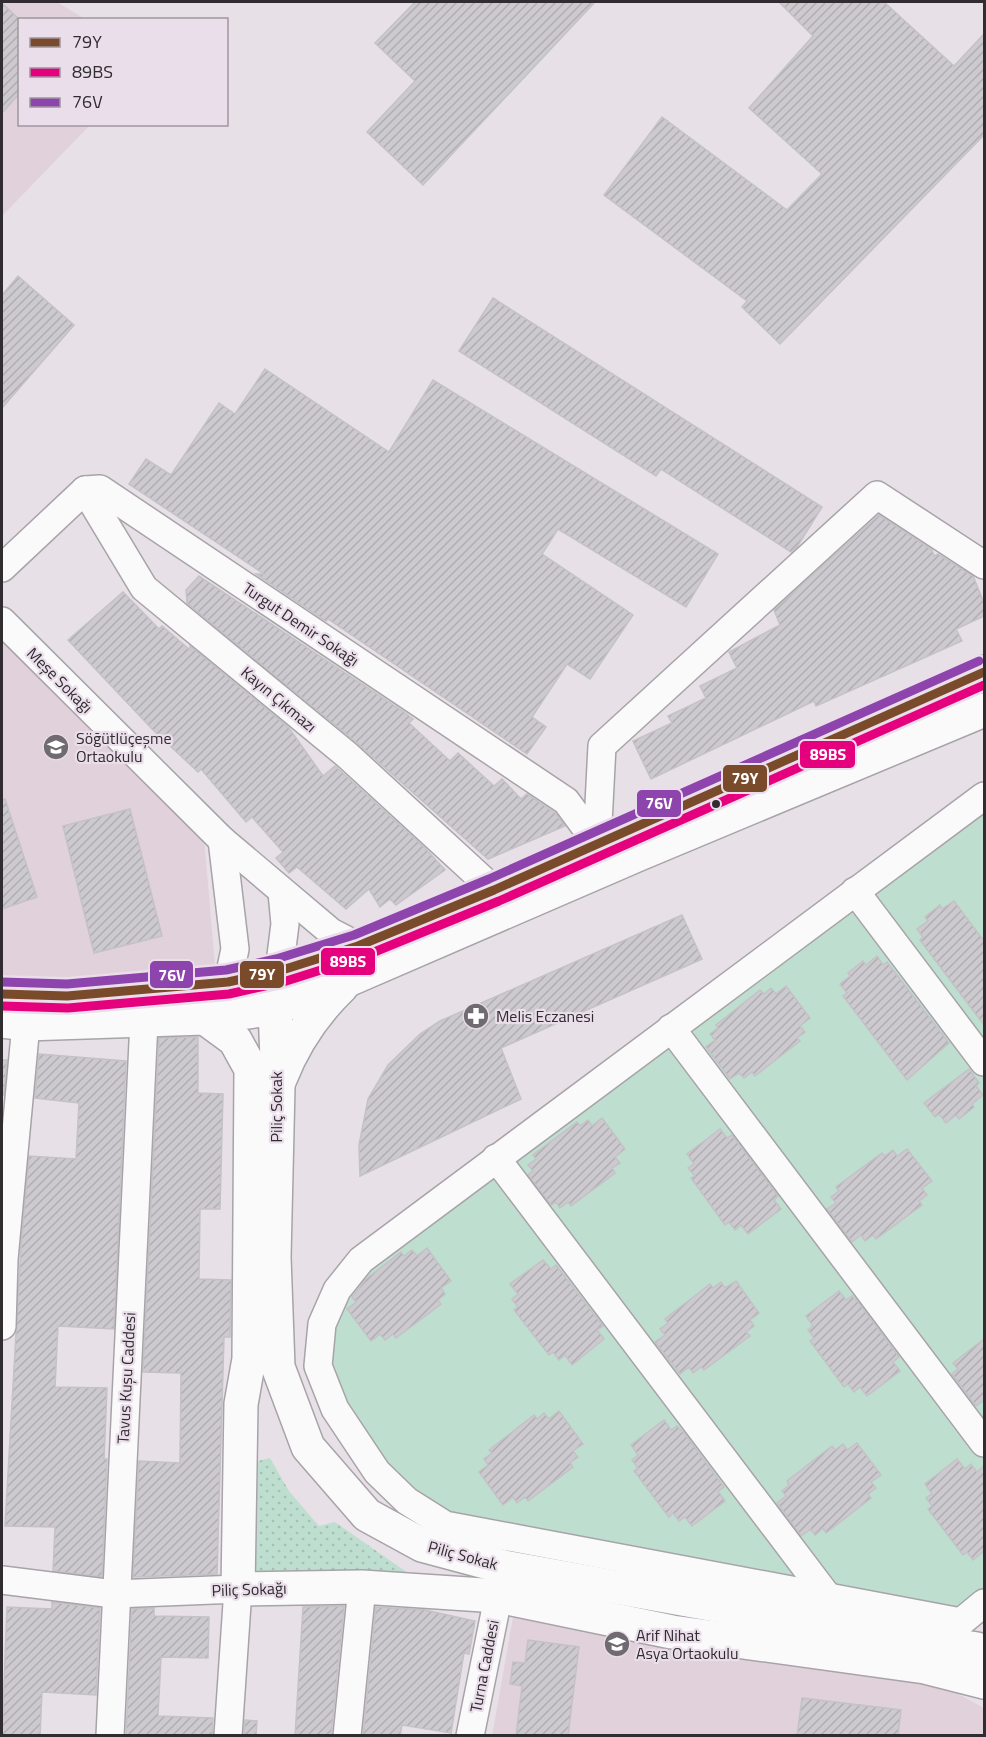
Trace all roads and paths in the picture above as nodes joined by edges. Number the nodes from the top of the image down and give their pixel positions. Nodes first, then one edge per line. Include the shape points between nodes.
1 (85, 490) junction
2 (984, 565) edge
3 (2, 568) edge
4 (2, 621) edge
5 (984, 672) edge
6 (984, 710) edge
7 (950, 724) junction
8 (984, 735) edge
9 (984, 796) edge
10 (222, 840) junction
11 (597, 843) junction
12 (494, 891) junction
13 (855, 891) junction
14 (282, 892) junction
15 (358, 946) junction
16 (279, 971) junction
17 (350, 979) junction
18 (228, 982) junction
19 (2, 994) edge
20 (275, 1008) junction
21 (205, 1018) junction
22 (144, 1021) junction
23 (14, 1023) edge
24 (671, 1029) junction
25 (984, 1062) edge
26 (278, 1086) junction
27 (496, 1158) junction
28 (262, 1210) junction
29 (2, 1326) edge
30 (984, 1443) edge
31 (361, 1450) junction
32 (330, 1474) junction
33 (2, 1580) edge
34 (501, 1582) junction
35 (362, 1587) junction
36 (238, 1589) junction
37 (114, 1594) junction
38 (828, 1597) junction
39 (984, 1603) edge
40 (984, 1653) edge
41 (984, 1682) edge
42 (110, 1736) edge
43 (228, 1736) edge
44 (347, 1736) edge
45 (470, 1736) edge

1 - 3 street
1 - 11 street, Turgut Demir Sokağı via 100,489 566,801
1 - 12 street, Kayın Çıkmazı via 144,588 347,755
2 - 11 street via 877,495 602,746
4 - 10 street, Meşe Sokağı
5 - 11 street
6 - 7 street
7 - 8 street
7 - 17 street
9 - 13 street
10 - 14 street, Meşe Sokağı
10 - 18 street via 235,949
11 - 12 street
12 - 15 street
13 - 24 street
13 - 25 street
14 - 15 street, Meşe Sokağı via 331,932
14 - 16 street via 285,924
15 - 16 street
16 - 18 street
16 - 20 street, Piliç Sokak
17 - 20 street
17 - 26 street via 305,1028 289,1055
18 - 19 street via 67,996
18 - 20 street
20 - 21 street
20 - 26 street, Piliç Sokak
21 - 22 street
21 - 28 street via 236,1040 251,1069
22 - 23 street
22 - 37 street, Tavus Kuşu Caddesi
23 - 29 street
24 - 27 street
24 - 30 street
26 - 28 street, Piliç Sokak
27 - 31 street via 361,1260 337,1290 322,1324 318,1366 335,1409
27 - 38 street
28 - 32 street, Piliç Sokak via 278,1367 308,1448
28 - 36 street via 249,1359 241,1404
31 - 32 street
31 - 38 street via 407,1501 445,1525
32 - 34 street, Piliç Sokak via 367,1515
33 - 37 street, Piliç Sokağı
34 - 35 street, Piliç Sokağı
34 - 40 street, Piliç Sokak via 815,1623
34 - 41 street, Piliç Sokak via 672,1632 925,1667
34 - 45 street, Turna Caddesi
35 - 36 street, Piliç Sokağı
35 - 44 street
36 - 37 street, Piliç Sokağı
36 - 43 street
37 - 42 street, Tavus Kuşu Caddesi
38 - 39 street via 961,1622

